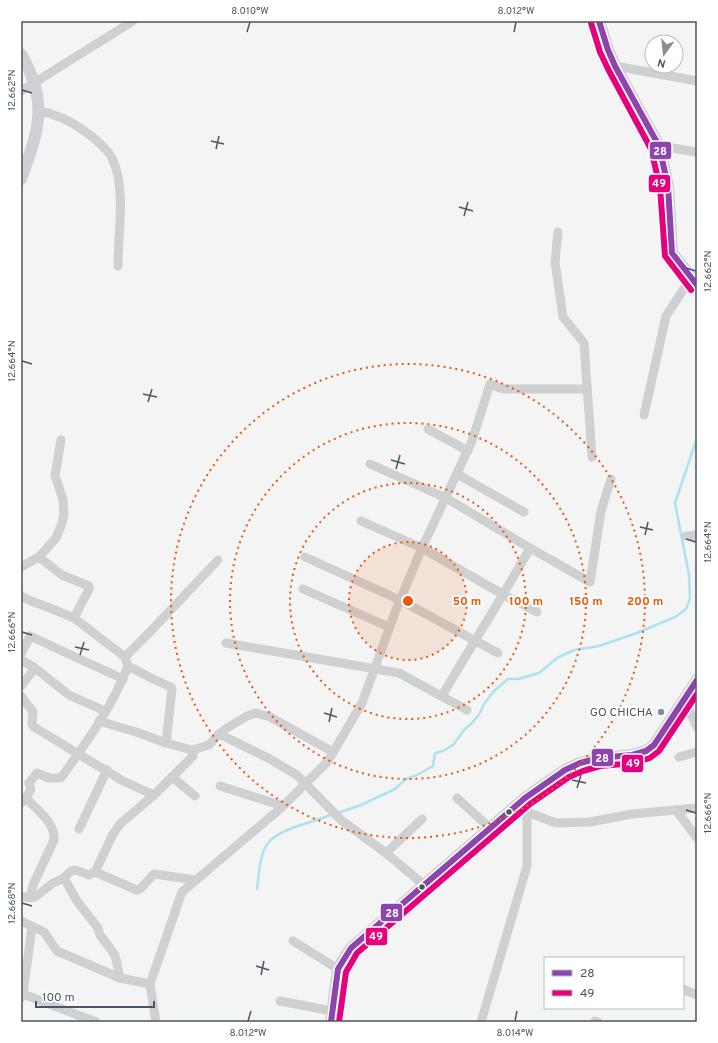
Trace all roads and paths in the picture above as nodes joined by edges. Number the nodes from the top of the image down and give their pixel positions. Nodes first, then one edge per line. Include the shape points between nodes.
1 (133, 21) edge
2 (599, 21) edge
3 (21, 54) edge
4 (615, 66) junction
5 (697, 82) edge
6 (35, 83) junction
7 (21, 91) edge
8 (39, 111) junction
9 (659, 146) junction
10 (697, 152) edge
11 (21, 178) edge
12 (558, 232) dead end
13 (118, 266) dead end
14 (694, 282) edge
15 (587, 389) junction
16 (644, 415) dead end
17 (428, 429) dead end
18 (61, 440) dead end
19 (468, 451) junction
20 (592, 457) dead end
21 (370, 464) dead end
22 (457, 474) junction
23 (611, 479) dead end
24 (446, 498) junction
25 (524, 512) dead end
26 (361, 521) dead end
27 (697, 535) edge
28 (686, 536) dead end
29 (422, 548) junction
30 (530, 548) junction
31 (39, 557) junction
32 (305, 557) dead end
33 (218, 560) dead end
34 (21, 567) edge
35 (303, 588) dead end
36 (504, 594) junction
37 (21, 596) edge
38 (400, 600) junction
39 (537, 612) dead end
40 (74, 618) junction
41 (389, 628) junction
42 (474, 640) junction
43 (226, 642) dead end
44 (498, 653) dead end
45 (21, 654) edge
46 (21, 660) edge
47 (126, 661) junction
48 (35, 668) junction
49 (374, 669) junction
50 (123, 679) junction
51 (696, 684) edge
52 (21, 686) edge
53 (21, 696) edge
54 (442, 696) junction
55 (684, 699) junction
56 (467, 710) dead end
57 (105, 711) junction
58 (99, 721) junction
59 (697, 727) edge
60 (219, 734) junction
61 (166, 743) junction
62 (192, 750) junction
63 (333, 752) junction
64 (697, 752) edge
65 (78, 754) junction
66 (679, 757) dead end
67 (107, 770) junction
68 (172, 777) junction
69 (305, 783) junction
70 (220, 786) dead end
71 (154, 794) junction
72 (195, 796) dead end
73 (458, 798) dead end
74 (525, 798) junction
75 (24, 801) edge
76 (283, 806) junction
77 (697, 808) edge
78 (676, 810) junction
79 (527, 812) junction
80 (422, 819) dead end
81 (490, 828) junction
82 (79, 829) dead end
83 (697, 838) edge
84 (386, 853) junction
85 (95, 872) junction
86 (64, 878) junction
87 (196, 880) junction
88 (424, 885) junction
89 (25, 898) edge
90 (21, 921) edge
91 (32, 927) junction
92 (293, 941) dead end
93 (338, 969) junction
94 (120, 978) junction
95 (150, 984) junction
96 (684, 988) edge
97 (697, 995) edge
98 (22, 996) edge
99 (280, 1001) dead end
100 (332, 1016) edge
101 (96, 1022) edge
102 (156, 1022) edge
103 (481, 1022) edge

1 - 6 street
2 - 4 street
3 - 6 street
4 - 5 street
4 - 9 street
6 - 7 street
6 - 8 street
8 - 11 street via 33,146
8 - 13 street via 69,121 95,137 113,159 120,187
9 - 10 street
9 - 14 street via 668,186 672,253
12 - 15 street via 555,262 563,317 584,343
14 - 16 street via 666,316
15 - 19 street via 503,389 490,384
15 - 20 street
17 - 19 street
18 - 31 street via 55,476 63,500 64,514 56,538
19 - 22 street
21 - 24 street
22 - 24 street
22 - 25 street
23 - 30 street via 601,511 590,582
24 - 29 street
24 - 30 street
26 - 29 street
27 - 28 street
29 - 36 street
29 - 38 street
30 - 36 street
31 - 34 street
31 - 40 street via 62,575 89,586
32 - 38 street
33 - 47 street
35 - 41 street
36 - 39 street
36 - 42 street
37 - 40 street
38 - 41 street
38 - 42 street
40 - 47 street
41 - 49 street
42 - 44 street
42 - 54 street
43 - 49 street
45 - 50 street via 30,636
46 - 48 street
47 - 50 street
47 - 61 street via 153,680 171,686
48 - 52 street
48 - 57 street via 69,695
49 - 54 street via 399,673
49 - 63 street via 362,703
50 - 57 street
51 - 55 street
53 - 65 street via 33,712 34,727
54 - 56 street
55 - 59 street
55 - 74 street via 654,745 646,752 580,763 565,770
57 - 58 street
58 - 61 street
58 - 65 street
60 - 62 street via 210,745
60 - 63 street via 256,713 270,717
60 - 69 street via 268,758 297,775
61 - 62 street
62 - 68 street via 193,756
63 - 69 street via 328,761
64 - 66 street
65 - 67 street
65 - 75 street via 61,778 49,778 37,773 29,783 31,789
67 - 71 street via 123,781
67 - 82 street
68 - 71 street
68 - 72 street
69 - 76 street
69 - 84 street via 341,820
70 - 76 street
71 - 85 street via 120,824
73 - 81 street
74 - 79 street
74 - 81 street
75 - 89 street via 47,820 54,834 54,840
76 - 87 street
77 - 78 street
78 - 79 street via 632,814 590,822 556,823
78 - 83 street
79 - 103 street via 527,866
80 - 84 street
81 - 88 street
84 - 88 street
85 - 86 street via 89,875 71,870
85 - 87 street via 138,890 154,874
86 - 89 street via 35,897
86 - 94 street via 76,901 98,928 100,935 115,955
87 - 95 street via 182,892
88 - 93 street via 351,948
90 - 91 street
91 - 94 street via 44,932 57,951
91 - 98 street
92 - 93 street
93 - 100 street
94 - 95 street
95 - 102 street
96 - 97 street
98 - 101 street
99 - 100 street

